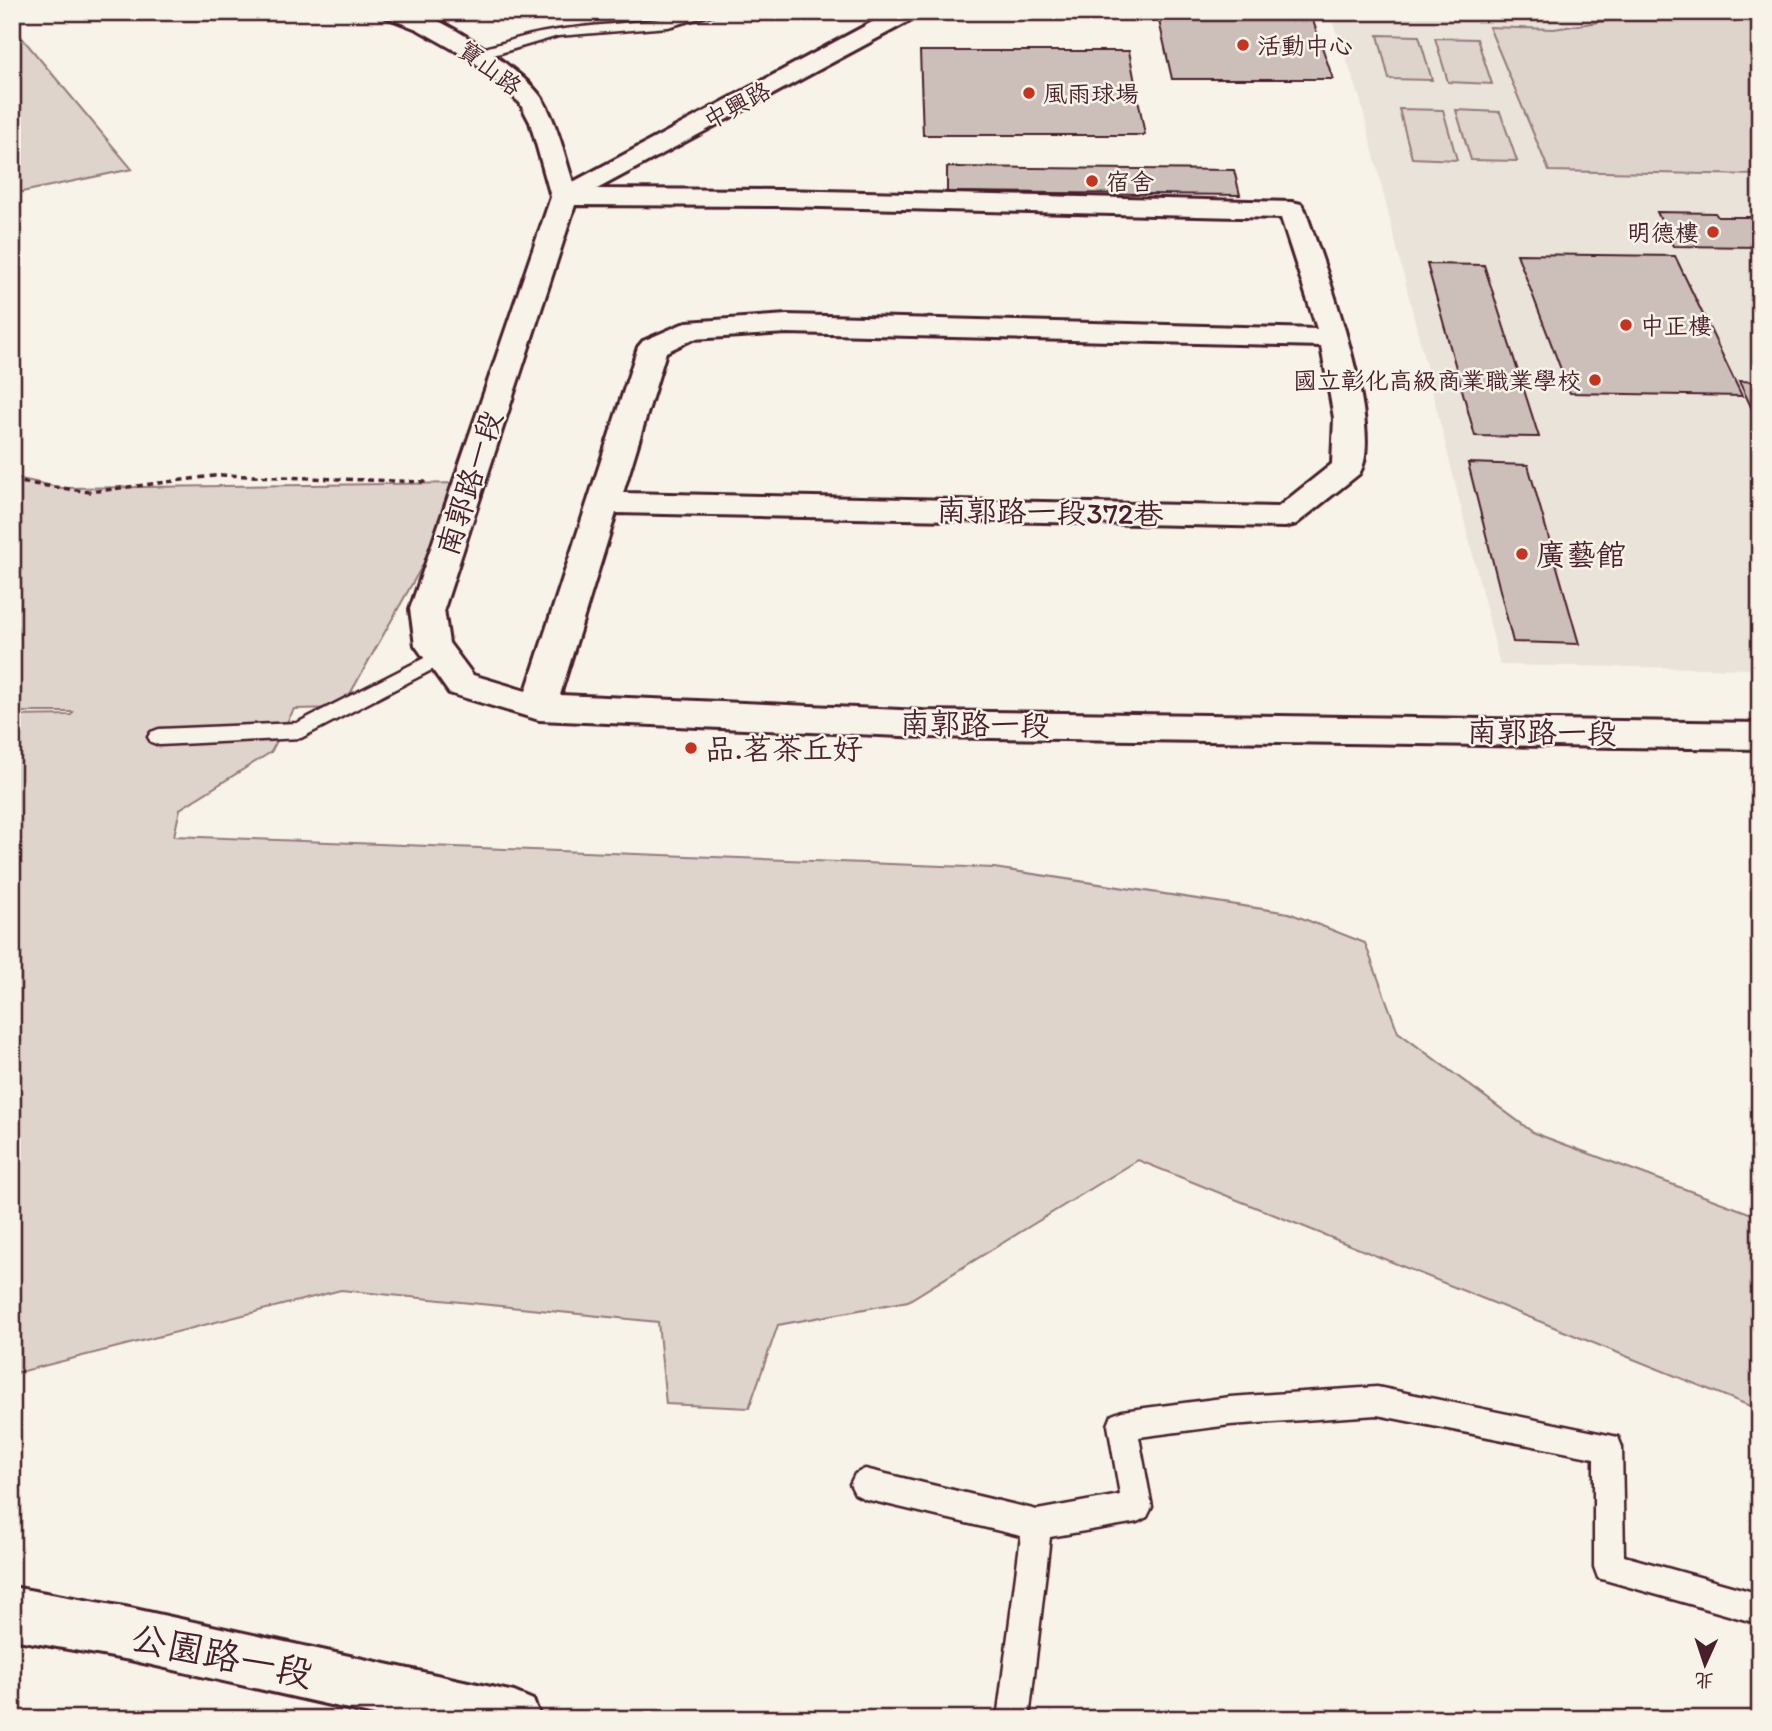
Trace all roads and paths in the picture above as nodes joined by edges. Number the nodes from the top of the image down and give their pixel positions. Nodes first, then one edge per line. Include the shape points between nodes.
1 (394, 12) edge
2 (714, 12) edge
3 (909, 12) edge
4 (480, 55) junction
5 (564, 197) junction
6 (1334, 338) junction
7 (12, 481) edge
8 (469, 483) junction
9 (603, 503) junction
10 (440, 657) junction
11 (539, 707) junction
12 (1760, 736) edge
13 (159, 737) dead end
14 (865, 1484) dead end
15 (1037, 1525) junction
16 (1760, 1609) edge
17 (12, 1613) edge
18 (514, 1719) edge
19 (1013, 1719) edge

1 - 4 street, 寶山路
2 - 4 lane via 668,23 558,32
3 - 5 street, 中興路
4 - 5 street, 寶山路 via 530,99 542,122
5 - 6 street, 南郭路一段372巷 via 1292,210
5 - 8 street, 南郭路一段
6 - 9 street via 787,324 687,331 653,347
6 - 9 street, 南郭路一段372巷 via 1349,418 1348,467 1285,517
7 - 8 path via 90,492 221,475
8 - 10 street, 南郭路一段 via 427,609 432,645
9 - 11 street
10 - 11 street, 南郭路一段 via 461,684
10 - 13 lane via 302,730
11 - 12 street, 南郭路一段 via 923,724
14 - 15 lane
15 - 16 lane via 1137,1507 1122,1425 1230,1411 1377,1401 1608,1447 1609,1567
15 - 19 lane
17 - 18 street, 公園路一段 via 143,1637

